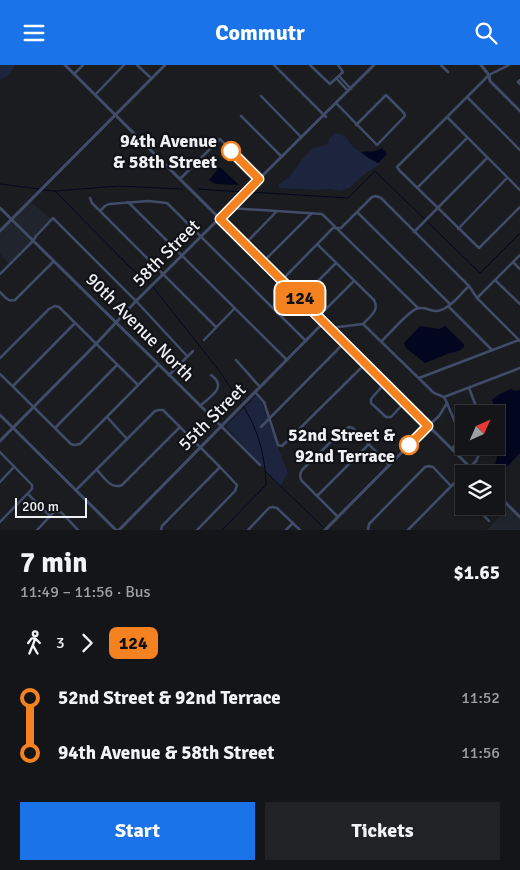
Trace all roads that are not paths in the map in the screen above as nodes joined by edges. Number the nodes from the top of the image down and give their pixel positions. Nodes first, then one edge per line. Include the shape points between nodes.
1 (65, 65) edge
2 (83, 65) edge
3 (124, 65) edge
4 (137, 65) edge
5 (165, 65) edge
6 (274, 65) edge
7 (310, 65) edge
8 (338, 65) edge
9 (374, 65) edge
10 (441, 65) edge
11 (481, 65) edge
12 (509, 65) edge
13 (448, 72) dead end
14 (74, 75) junction
15 (489, 75) junction
16 (338, 78) junction
17 (152, 79) junction
18 (350, 90) junction
19 (95, 95) junction
20 (261, 95) dead end
21 (467, 97) junction
22 (336, 103) junction
23 (520, 111) edge
24 (115, 115) junction
25 (241, 116) dead end
26 (325, 116) junction
27 (447, 117) junction
28 (356, 125) junction
29 (301, 137) junction
30 (467, 138) junction
31 (520, 150) edge
32 (282, 157) junction
33 (487, 158) junction
34 (508, 178) junction
35 (180, 179) junction
36 (259, 179) junction
37 (417, 188) junction
38 (520, 190) edge
39 (90, 198) dead end
40 (128, 202) junction
41 (520, 207) edge
42 (0, 208) edge
43 (230, 208) junction
44 (438, 208) junction
45 (100, 211) junction
46 (278, 211) junction
47 (312, 212) junction
48 (357, 212) junction
49 (12, 219) junction
50 (220, 219) junction
51 (338, 229) junction
52 (458, 229) junction
53 (0, 231) edge
54 (414, 232) junction
55 (201, 237) junction
56 (33, 241) junction
57 (245, 244) junction
58 (317, 244) junction
59 (520, 255) edge
60 (182, 256) junction
61 (54, 261) junction
62 (263, 262) junction
63 (513, 262) junction
64 (336, 263) junction
65 (520, 269) edge
66 (0, 274) edge
67 (164, 274) junction
68 (282, 280) junction
69 (495, 280) junction
70 (354, 281) junction
71 (468, 286) junction
72 (0, 293) edge
73 (477, 298) junction
74 (300, 299) junction
75 (136, 301) junction
76 (449, 305) junction
77 (520, 305) edge
78 (235, 308) junction
79 (418, 308) junction
80 (318, 317) junction
81 (76, 323) junction
82 (116, 323) junction
83 (324, 323) junction
84 (363, 324) junction
85 (216, 327) junction
86 (330, 328) junction
87 (204, 340) dead end
88 (519, 340) edge
89 (306, 341) junction
90 (382, 341) junction
91 (96, 343) junction
92 (344, 343) junction
93 (492, 350) junction
94 (193, 351) dead end
95 (187, 356) junction
96 (0, 358) edge
97 (236, 360) dead end
98 (287, 360) junction
99 (366, 363) junction
100 (117, 365) junction
101 (158, 365) junction
102 (520, 368) edge
103 (0, 374) edge
104 (169, 375) junction
105 (211, 375) dead end
106 (419, 378) junction
107 (385, 383) junction
108 (138, 385) junction
109 (13, 386) junction
110 (260, 387) junction
111 (469, 388) junction
112 (255, 392) junction
113 (444, 397) junction
114 (405, 402) junction
115 (447, 403) junction
116 (476, 405) edge
117 (200, 406) junction
118 (33, 407) junction
119 (0, 415) edge
120 (106, 417) junction
121 (269, 419) junction
122 (428, 426) junction
123 (13, 427) junction
124 (180, 427) junction
125 (221, 427) junction
126 (261, 427) dead end
127 (55, 428) junction
128 (127, 439) junction
129 (0, 441) edge
130 (369, 444) junction
131 (201, 447) junction
132 (452, 449) junction
133 (0, 452) edge
134 (260, 465) dead end
135 (389, 465) junction
136 (468, 465) edge
137 (14, 467) junction
138 (220, 467) junction
139 (96, 470) junction
140 (0, 482) edge
141 (455, 482) edge
142 (452, 485) junction
143 (455, 488) edge
144 (76, 490) junction
145 (28, 494) junction
146 (317, 496) junction
147 (505, 502) edge
148 (483, 515) edge
149 (50, 516) junction
150 (338, 517) junction
151 (520, 517) edge
152 (489, 521) dead end
153 (0, 522) edge
154 (293, 523) junction
155 (368, 529) edge
156 (37, 530) edge
157 (78, 530) edge
158 (118, 530) edge
159 (161, 530) edge
160 (197, 530) edge
161 (248, 530) edge
162 (286, 530) edge
163 (300, 530) edge
164 (325, 530) edge
165 (408, 530) edge

1 - 14 street
2 - 14 street
3 - 19 street
4 - 17 street
5 - 17 street
6 - 26 street
7 - 16 street via 330,84
8 - 16 street via 344,72
9 - 18 street, 58th Street
10 - 13 street
11 - 15 street
12 - 15 street
14 - 19 street
15 - 21 street
15 - 23 street via 490,81
16 - 18 street
17 - 24 street
18 - 22 street, 58th Street
19 - 24 street
20 - 29 street
21 - 27 street
21 - 31 street
22 - 26 street, 58th Street
22 - 28 street
24 - 35 street
24 - 49 street
25 - 32 street
26 - 29 street, 58th Street
27 - 30 street
27 - 37 street via 397,167
28 - 28 street via 386,95 405,116 377,145
29 - 32 street, 58th Street
30 - 33 street
30 - 37 street
32 - 36 street, 58th Street
33 - 34 street
33 - 44 street
34 - 38 street
34 - 52 street
35 - 36 street via 220,139
35 - 50 street
36 - 43 street, 58th Street
37 - 44 street
39 - 45 street
40 - 45 street via 109,204
40 - 55 street via 167,203
40 - 60 street
41 - 52 street via 479,248
42 - 49 street, 90th Avenue North
43 - 46 street
43 - 50 street, 58th Street
44 - 52 street
44 - 54 street
45 - 67 street
46 - 47 street
46 - 57 street
47 - 51 street via 322,214
47 - 62 street
48 - 51 street
48 - 54 street via 376,196
48 - 76 street
49 - 53 street
49 - 56 street, 90th Avenue North
50 - 55 street, 58th Street
50 - 57 street
51 - 58 street via 333,228
51 - 79 street
54 - 71 street
55 - 60 street, 58th Street
55 - 89 street
56 - 61 street, 90th Avenue North
56 - 66 street
56 - 75 street via 53,218
57 - 62 street
58 - 64 street
58 - 68 street
59 - 63 street
60 - 67 street, 58th Street
60 - 78 street
61 - 72 street via 15,300 8,300
61 - 82 street, 90th Avenue North
62 - 68 street
63 - 65 street
63 - 69 street
64 - 70 street
64 - 74 street
67 - 75 street, 58th Street
67 - 85 street
68 - 74 street
69 - 73 street
69 - 77 street
70 - 80 street
70 - 84 street via 377,308
71 - 73 street
71 - 76 street
73 - 88 street
74 - 80 street
75 - 82 street, 58th Street
75 - 95 street
76 - 79 street via 437,311
76 - 93 street
78 - 85 street
78 - 98 street
79 - 90 street
80 - 83 street
81 - 91 street
81 - 96 street via 59,307 48,309
81 - 109 street
82 - 91 street, 58th Street
82 - 101 street, 90th Avenue North
83 - 86 street
83 - 89 street, 55th Street
84 - 86 street
84 - 90 street
85 - 87 street
86 - 92 street
88 - 93 street
89 - 98 street, 55th Street
90 - 106 street
91 - 100 street
91 - 118 street, 58th Street
92 - 99 street
92 - 121 street
93 - 106 street
94 - 95 street
95 - 104 street
97 - 110 street
98 - 110 street, 55th Street
99 - 107 street
99 - 121 street via 280,447
100 - 108 street
100 - 127 street
101 - 104 street, 90th Avenue North
101 - 108 street
102 - 111 street
103 - 109 street
104 - 117 street, 90th Avenue North
105 - 117 street via 219,383 218,388
106 - 113 street via 434,393
107 - 114 street
107 - 114 street via 371,399 386,417 391,417
108 - 120 street
109 - 118 street
110 - 112 street, 55th Street
111 - 113 street
111 - 116 street
112 - 121 street via 264,402
112 - 125 street, 55th Street
113 - 115 street
114 - 122 street
115 - 122 street
115 - 132 street via 459,437
117 - 125 street, 90th Avenue North
118 - 123 street, 58th Street
118 - 127 street
119 - 123 street
120 - 127 street via 74,445
120 - 128 street
121 - 126 street
122 - 132 street
122 - 135 street
123 - 129 street, 58th Street
123 - 144 street
124 - 128 street via 159,410
124 - 131 street
124 - 139 street via 122,485 113,486
125 - 131 street, 55th Street
125 - 134 street, 90th Avenue North
128 - 139 street
130 - 135 street
130 - 146 street
130 - 146 street via 353,428 342,429 300,474
131 - 138 street
131 - 158 street, 55th Street
132 - 136 street
133 - 137 street
135 - 150 street
137 - 140 street
137 - 145 street via 32,485
138 - 159 street
138 - 160 street via 237,485 236,489
139 - 144 street
141 - 142 street
142 - 143 street
142 - 155 street via 433,467 425,467 369,524
142 - 165 street
144 - 158 street
145 - 149 street
145 - 153 street
146 - 150 street
147 - 151 street
148 - 152 street
149 - 156 street
149 - 157 street via 61,512
150 - 164 street
154 - 161 street via 273,507
154 - 162 street
154 - 163 street

